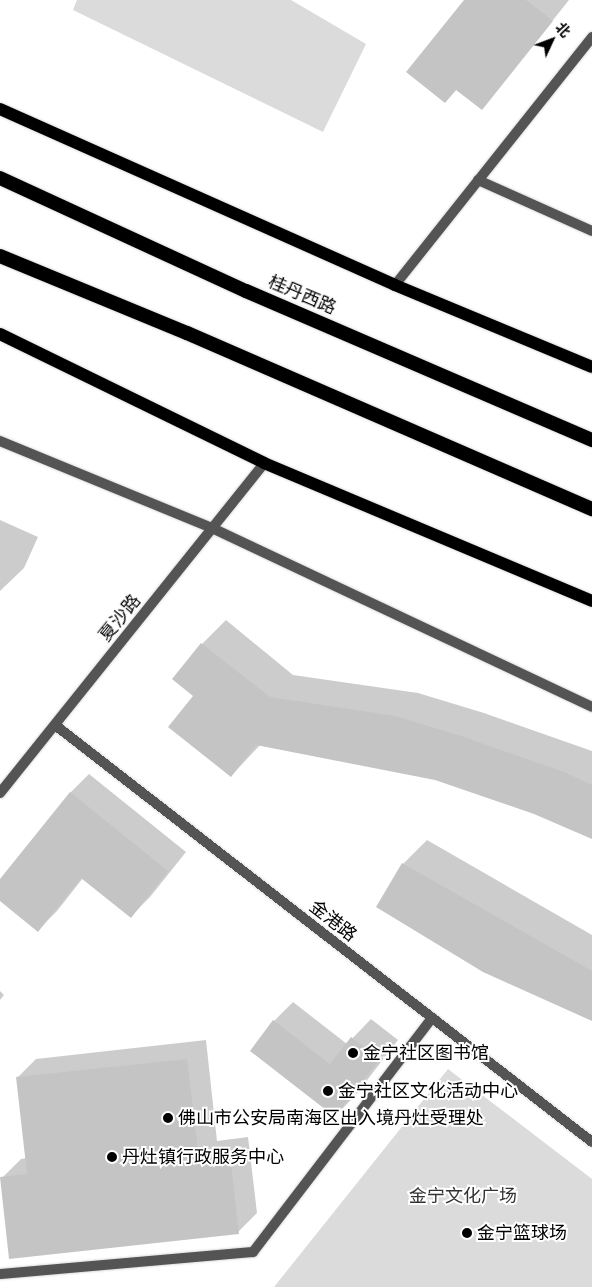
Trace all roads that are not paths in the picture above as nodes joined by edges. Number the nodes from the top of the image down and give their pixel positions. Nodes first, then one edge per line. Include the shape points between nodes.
1 (592, 37) edge
2 (0, 109) edge
3 (0, 178) edge
4 (478, 180) junction
5 (592, 231) edge
6 (0, 256) edge
7 (395, 285) junction
8 (0, 334) edge
9 (592, 367) edge
10 (592, 440) edge
11 (0, 441) edge
12 (264, 463) junction
13 (592, 509) edge
14 (212, 528) junction
15 (592, 601) edge
16 (592, 708) edge
17 (55, 725) junction
18 (0, 793) edge
19 (432, 1018) junction
20 (592, 1142) edge
21 (0, 1274) edge

1 - 4 street
2 - 7 main road
3 - 10 highway, 桂丹西路 via 246,291
4 - 5 street
4 - 7 street
6 - 13 highway via 187,333
7 - 9 main road
8 - 12 main road
11 - 14 street
12 - 14 street, 夏沙路
12 - 15 main road
14 - 16 street
14 - 17 street, 夏沙路
17 - 18 street, 夏沙路
17 - 19 street, 金港路
19 - 20 street, 金港路
19 - 21 street via 253,1252

